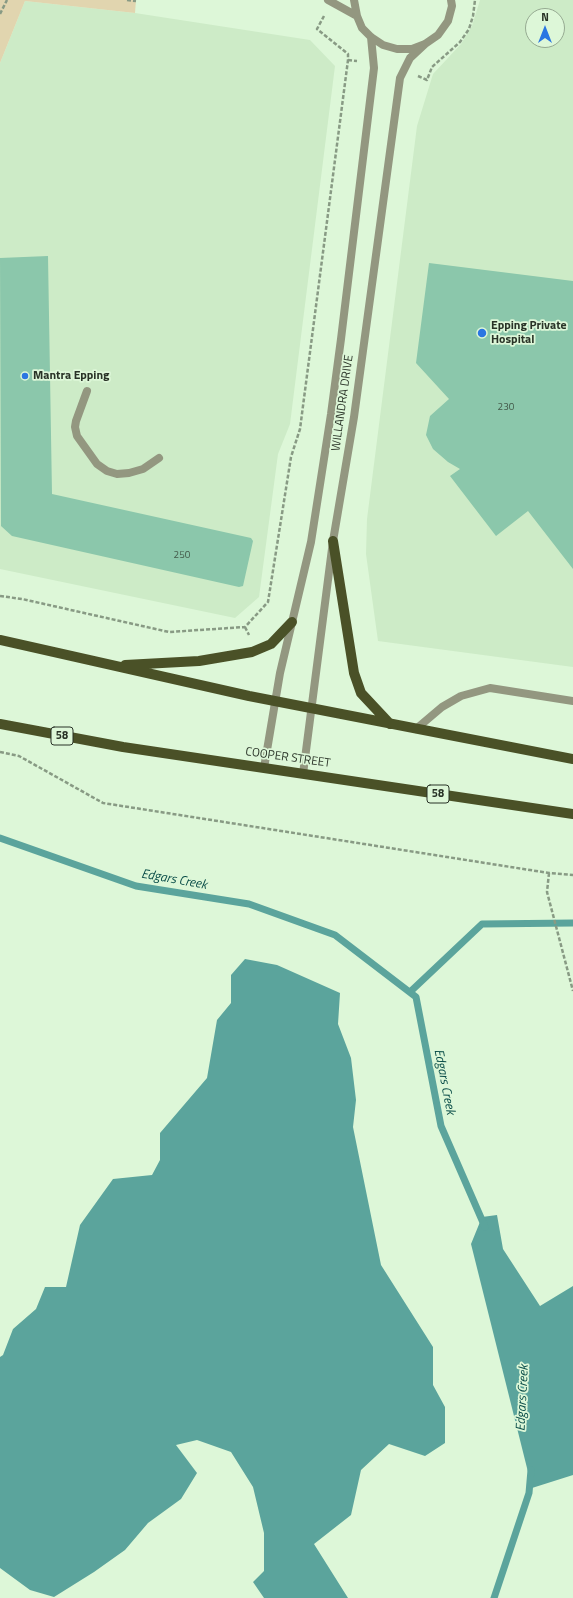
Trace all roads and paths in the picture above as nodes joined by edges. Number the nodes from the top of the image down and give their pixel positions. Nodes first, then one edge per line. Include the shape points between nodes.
1 (7, 0) edge
2 (127, 0) edge
3 (328, 0) edge
4 (354, 0) edge
5 (452, 0) edge
6 (136, 1) dead end
7 (0, 14) edge
8 (357, 16) junction
9 (371, 37) junction
10 (425, 44) junction
11 (87, 391) dead end
12 (159, 458) dead end
13 (333, 540) junction
14 (0, 596) edge
15 (292, 622) junction
16 (0, 640) edge
17 (113, 666) junction
18 (274, 700) junction
19 (573, 701) edge
20 (312, 707) junction
21 (0, 724) edge
22 (390, 724) junction
23 (416, 729) junction
24 (0, 752) edge
25 (573, 759) edge
26 (264, 768) junction
27 (303, 774) junction
28 (573, 814) edge
29 (548, 873) junction
30 (573, 875) edge
31 (573, 991) edge

1 - 7 path
2 - 6 path
3 - 8 street
3 - 14 path via 325,14 317,29 348,54 348,60 300,429 291,457 268,602 245,627 169,632
4 - 8 street
5 - 10 street, WILLANDRA DRIVE via 448,21 438,34
8 - 9 street via 362,28
9 - 10 street via 383,45 397,49 412,49
9 - 15 street, WILLANDRA DRIVE via 374,68 341,339 311,542
10 - 13 street, WILLANDRA DRIVE via 410,58 400,78 354,417
11 - 12 street via 75,427 77,436 97,464 107,471 129,473 143,469
13 - 20 street, WILLANDRA DRIVE
13 - 22 main road via 354,673 361,693
15 - 17 main road via 271,644 252,652 199,661
15 - 18 street, WILLANDRA DRIVE
16 - 17 main road
17 - 18 main road
18 - 20 main road
18 - 26 street, WILLANDRA DRIVE
19 - 23 street via 490,688 461,696 442,707
20 - 22 main road
20 - 27 street, WILLANDRA DRIVE
21 - 26 main road, COOPER STREET / 58 via 123,747
22 - 23 main road
23 - 25 main road
24 - 29 path via 19,756 103,803
26 - 27 main road, COOPER STREET / 58
27 - 28 main road, COOPER STREET / 58
29 - 30 path
29 - 31 path via 547,892

